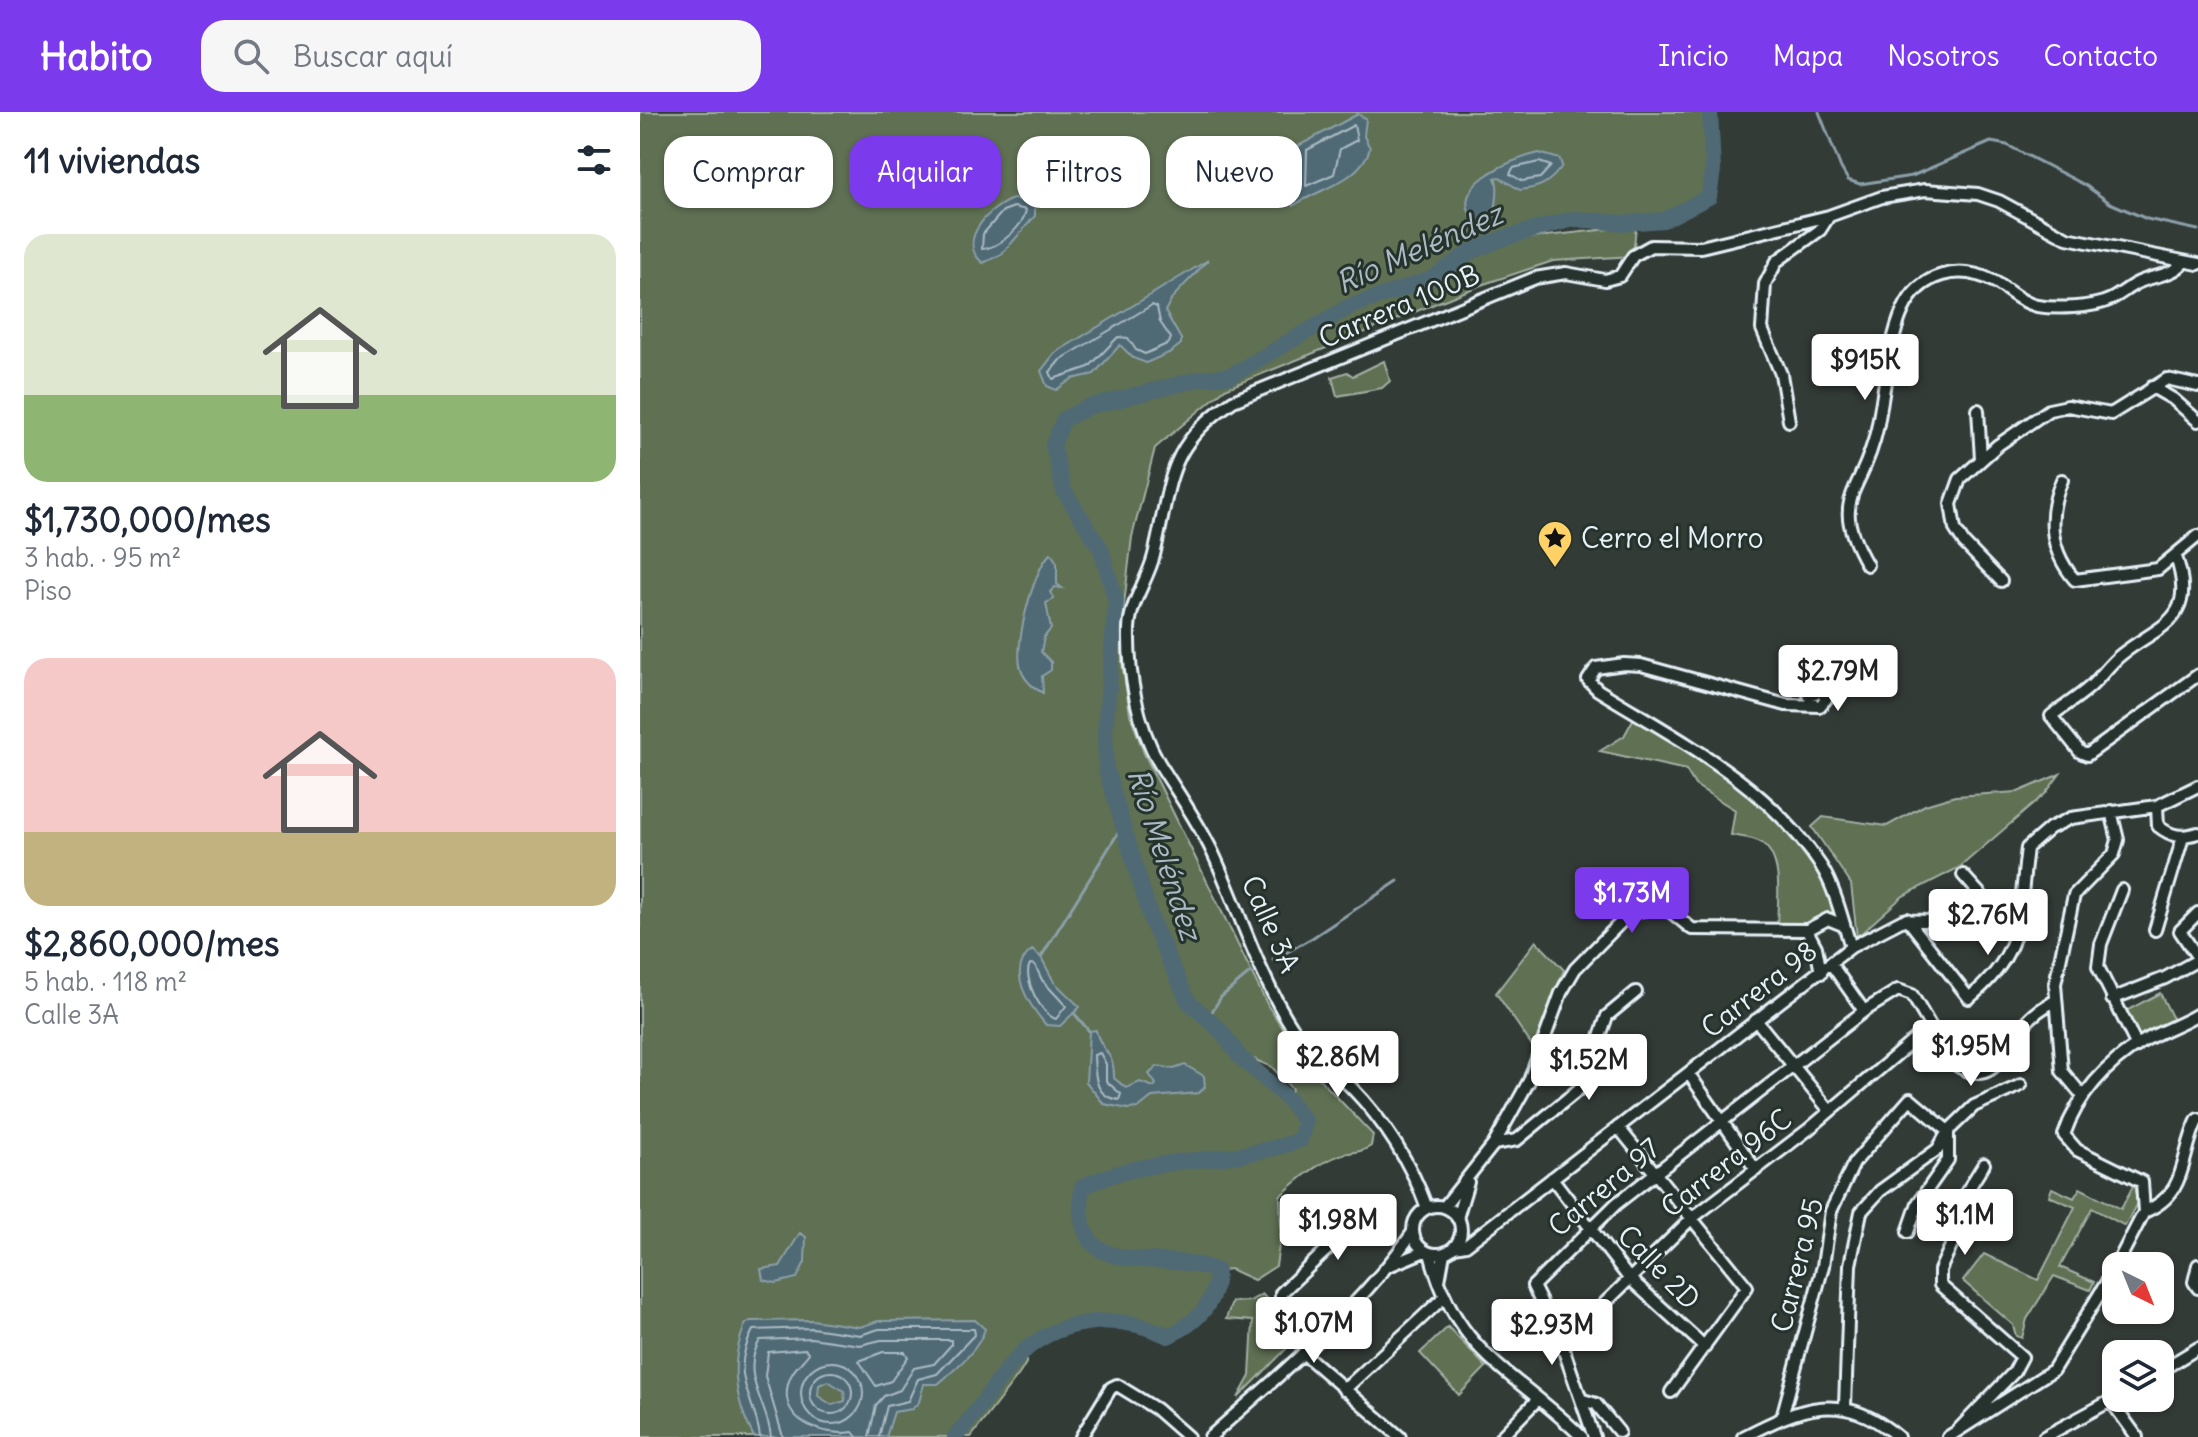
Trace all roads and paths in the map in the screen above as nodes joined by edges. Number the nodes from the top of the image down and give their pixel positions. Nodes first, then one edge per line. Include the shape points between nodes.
1 (1829, 216) junction
2 (2184, 262) junction
3 (2198, 264) edge
4 (2198, 386) edge
5 (2152, 387) junction
6 (1978, 410) dead end
7 (1789, 421) dead end
8 (2198, 421) edge
9 (1981, 459) junction
10 (2062, 480) dead end
11 (2198, 536) edge
12 (2176, 557) junction
13 (1867, 565) dead end
14 (2001, 581) dead end
15 (1129, 629) joint
16 (2198, 675) edge
17 (1814, 706) dead end
18 (2198, 786) edge
19 (2157, 806) junction
20 (2111, 811) junction
21 (2198, 833) edge
22 (2183, 837) junction
23 (1963, 875) dead end
24 (2122, 890) dead end
25 (1838, 907) junction
26 (2198, 913) edge
27 (1828, 919) junction
28 (1907, 919) junction
29 (2012, 923) junction
30 (1843, 925) junction
31 (1807, 930) junction
32 (2155, 930) dead end
33 (1851, 947) junction
34 (2198, 959) edge
35 (1831, 964) junction
36 (1821, 973) junction
37 (1636, 992) dead end
38 (2112, 999) junction
39 (2055, 1001) junction
40 (1864, 1011) junction
41 (2198, 1014) edge
42 (1756, 1020) junction
43 (1928, 1028) junction
44 (2137, 1046) junction
45 (1794, 1068) junction
46 (1689, 1074) junction
47 (2021, 1085) dead end
48 (2082, 1095) junction
49 (1830, 1111) junction
50 (2198, 1119) edge
51 (1724, 1120) junction
52 (1618, 1127) junction
53 (1948, 1131) junction
54 (1494, 1144) junction
55 (1984, 1164) dead end
56 (1756, 1170) junction
57 (1656, 1174) junction
58 (1552, 1178) junction
59 (1468, 1182) junction
60 (1923, 1196) junction
61 (1444, 1207) junction
62 (1371, 1208) dead end
63 (1427, 1208) junction
64 (2144, 1212) junction
65 (1691, 1219) junction
66 (1459, 1223) junction
67 (1960, 1226) dead end
68 (1589, 1227) junction
69 (1481, 1230) junction
70 (1413, 1232) junction
71 (1908, 1232) dead end
72 (1449, 1250) junction
73 (1427, 1252) junction
74 (2123, 1252) edge
75 (1391, 1265) junction
76 (2198, 1265) edge
77 (1628, 1277) junction
78 (1439, 1281) junction
79 (2196, 1285) edge
80 (2102, 1289) edge
81 (1443, 1298) junction
82 (1315, 1342) junction
83 (1562, 1345) junction
84 (1705, 1347) junction
85 (2198, 1348) edge
86 (1303, 1353) junction
87 (2174, 1363) edge
88 (1344, 1390) junction
89 (1671, 1392) dead end
90 (1538, 1399) junction
91 (1583, 1400) junction
92 (1845, 1406) junction
93 (2102, 1406) edge
94 (2122, 1412) edge
95 (1782, 1417) junction
96 (1619, 1432) dead end
97 (1952, 1435) edge
98 (1081, 1437) edge
99 (1188, 1437) edge
100 (1210, 1437) edge
101 (1400, 1437) edge
102 (1501, 1437) edge
103 (1582, 1437) edge
104 (1594, 1437) edge
105 (1743, 1437) edge
106 (1898, 1437) edge
107 (2044, 1437) edge
108 (2137, 1437) edge

1 - 2 street, Carrera 100B via 1908,192 1966,192 1999,201 2067,238
1 - 7 street via 1820,230 1777,261 1765,284 1762,329 1781,374
1 - 15 street, Carrera 100B via 1701,247 1651,246 1633,256 1620,276 1605,280 1566,273 1535,278 1233,401 1194,431 1179,452 1154,556
2 - 3 street, Carrera 100B
2 - 13 street via 2108,301 2056,307 2024,302 1976,275 1951,272 1921,286 1903,309 1873,446 1847,514 1851,536
4 - 5 street via 2171,378
5 - 8 street
5 - 9 street via 2115,413 2068,406 2049,410
6 - 9 street
9 - 14 street via 1957,483 1952,520 1961,540
10 - 12 street via 2051,524 2075,580 2158,569
11 - 12 street
12 - 16 street via 2192,586 2183,615 2161,634 2125,651 2051,716 2080,752 2089,754
15 - 63 street, Calle 3A via 1134,692 1152,746 1211,849 1291,1026 1393,1136
17 - 25 street via 1786,705 1641,665 1596,668 1588,680 1766,800 1822,868
18 - 19 street
19 - 20 street
19 - 22 street via 2158,826 2168,835
20 - 29 street via 2071,818 2027,848
20 - 39 street via 2118,840 2114,854 2074,895
21 - 22 street
22 - 32 street
23 - 29 street
24 - 38 street via 2098,967
25 - 27 street
25 - 30 street
26 - 34 street via 2180,931
27 - 30 street
27 - 31 street
28 - 29 street, Carrera 98
28 - 29 street via 1969,998 2007,961
28 - 33 street, Carrera 98
30 - 33 street
31 - 36 street
31 - 54 street via 1692,929 1657,907 1630,913 1575,969 1561,993 1539,1059
33 - 35 street, Carrera 98
34 - 38 street
35 - 36 street, Carrera 98
35 - 40 street
36 - 42 street, Carrera 98
37 - 54 street via 1607,1016 1578,1090 1517,1140
38 - 44 street
39 - 43 street via 2026,1022 1998,1065 1988,1071 1961,1069
39 - 48 street via 2062,1071
40 - 43 street, Carrera 97 via 1905,990
40 - 45 street, Carrera 97
41 - 44 street
42 - 45 street
42 - 46 street, Carrera 98
43 - 49 street, Carrera 96C
44 - 48 street
45 - 49 street
45 - 51 street, Carrera 97
46 - 51 street
46 - 52 street, Carrera 98
47 - 53 street via 1985,1099
48 - 64 street via 2064,1135 2067,1143 2142,1182
49 - 56 street, Carrera 96C
50 - 64 street via 2173,1193
51 - 56 street
51 - 57 street, Carrera 97
52 - 57 street
52 - 58 street, Carrera 98
53 - 60 street via 1948,1160
53 - 92 street via 1938,1149 1880,1191 1861,1212 1850,1265
53 - 95 street, Carrera 95 via 1910,1099 1854,1163 1831,1211 1823,1266
54 - 59 street
55 - 60 street via 1953,1214
56 - 65 street, Carrera 96C
57 - 65 street
57 - 68 street, Carrera 97
58 - 68 street, Calle 2D
58 - 69 street, Carrera 98
59 - 61 street
59 - 66 street
60 - 71 street
61 - 63 street
61 - 66 street
62 - 82 street via 1281,1293 1281,1304
63 - 70 street via 1416,1218
64 - 74 street
65 - 77 street, Carrera 96C
65 - 84 street via 1747,1287
66 - 69 street
66 - 72 street
67 - 97 street via 1938,1279 2022,1357 2014,1372
68 - 77 street, Calle 2D
68 - 83 street, Carrera 97 via 1533,1286
69 - 72 street, Carrera 98 via 1466,1245
70 - 73 street
70 - 75 street
72 - 73 street
72 - 78 street
73 - 75 street
73 - 78 street
75 - 82 street
76 - 79 street
77 - 83 street, Carrera 96C
77 - 84 street, Calle 2D
78 - 81 street
80 - 97 street via 2053,1370
81 - 88 street
81 - 90 street via 1467,1337
82 - 86 street
83 - 91 street
84 - 89 street
85 - 87 street
86 - 88 street
86 - 100 street
88 - 101 street
90 - 102 street
90 - 103 street
91 - 96 street via 1596,1404
91 - 104 street
92 - 95 street via 1816,1407
92 - 106 street
93 - 107 street
94 - 108 street
95 - 105 street
98 - 99 street via 1117,1385

